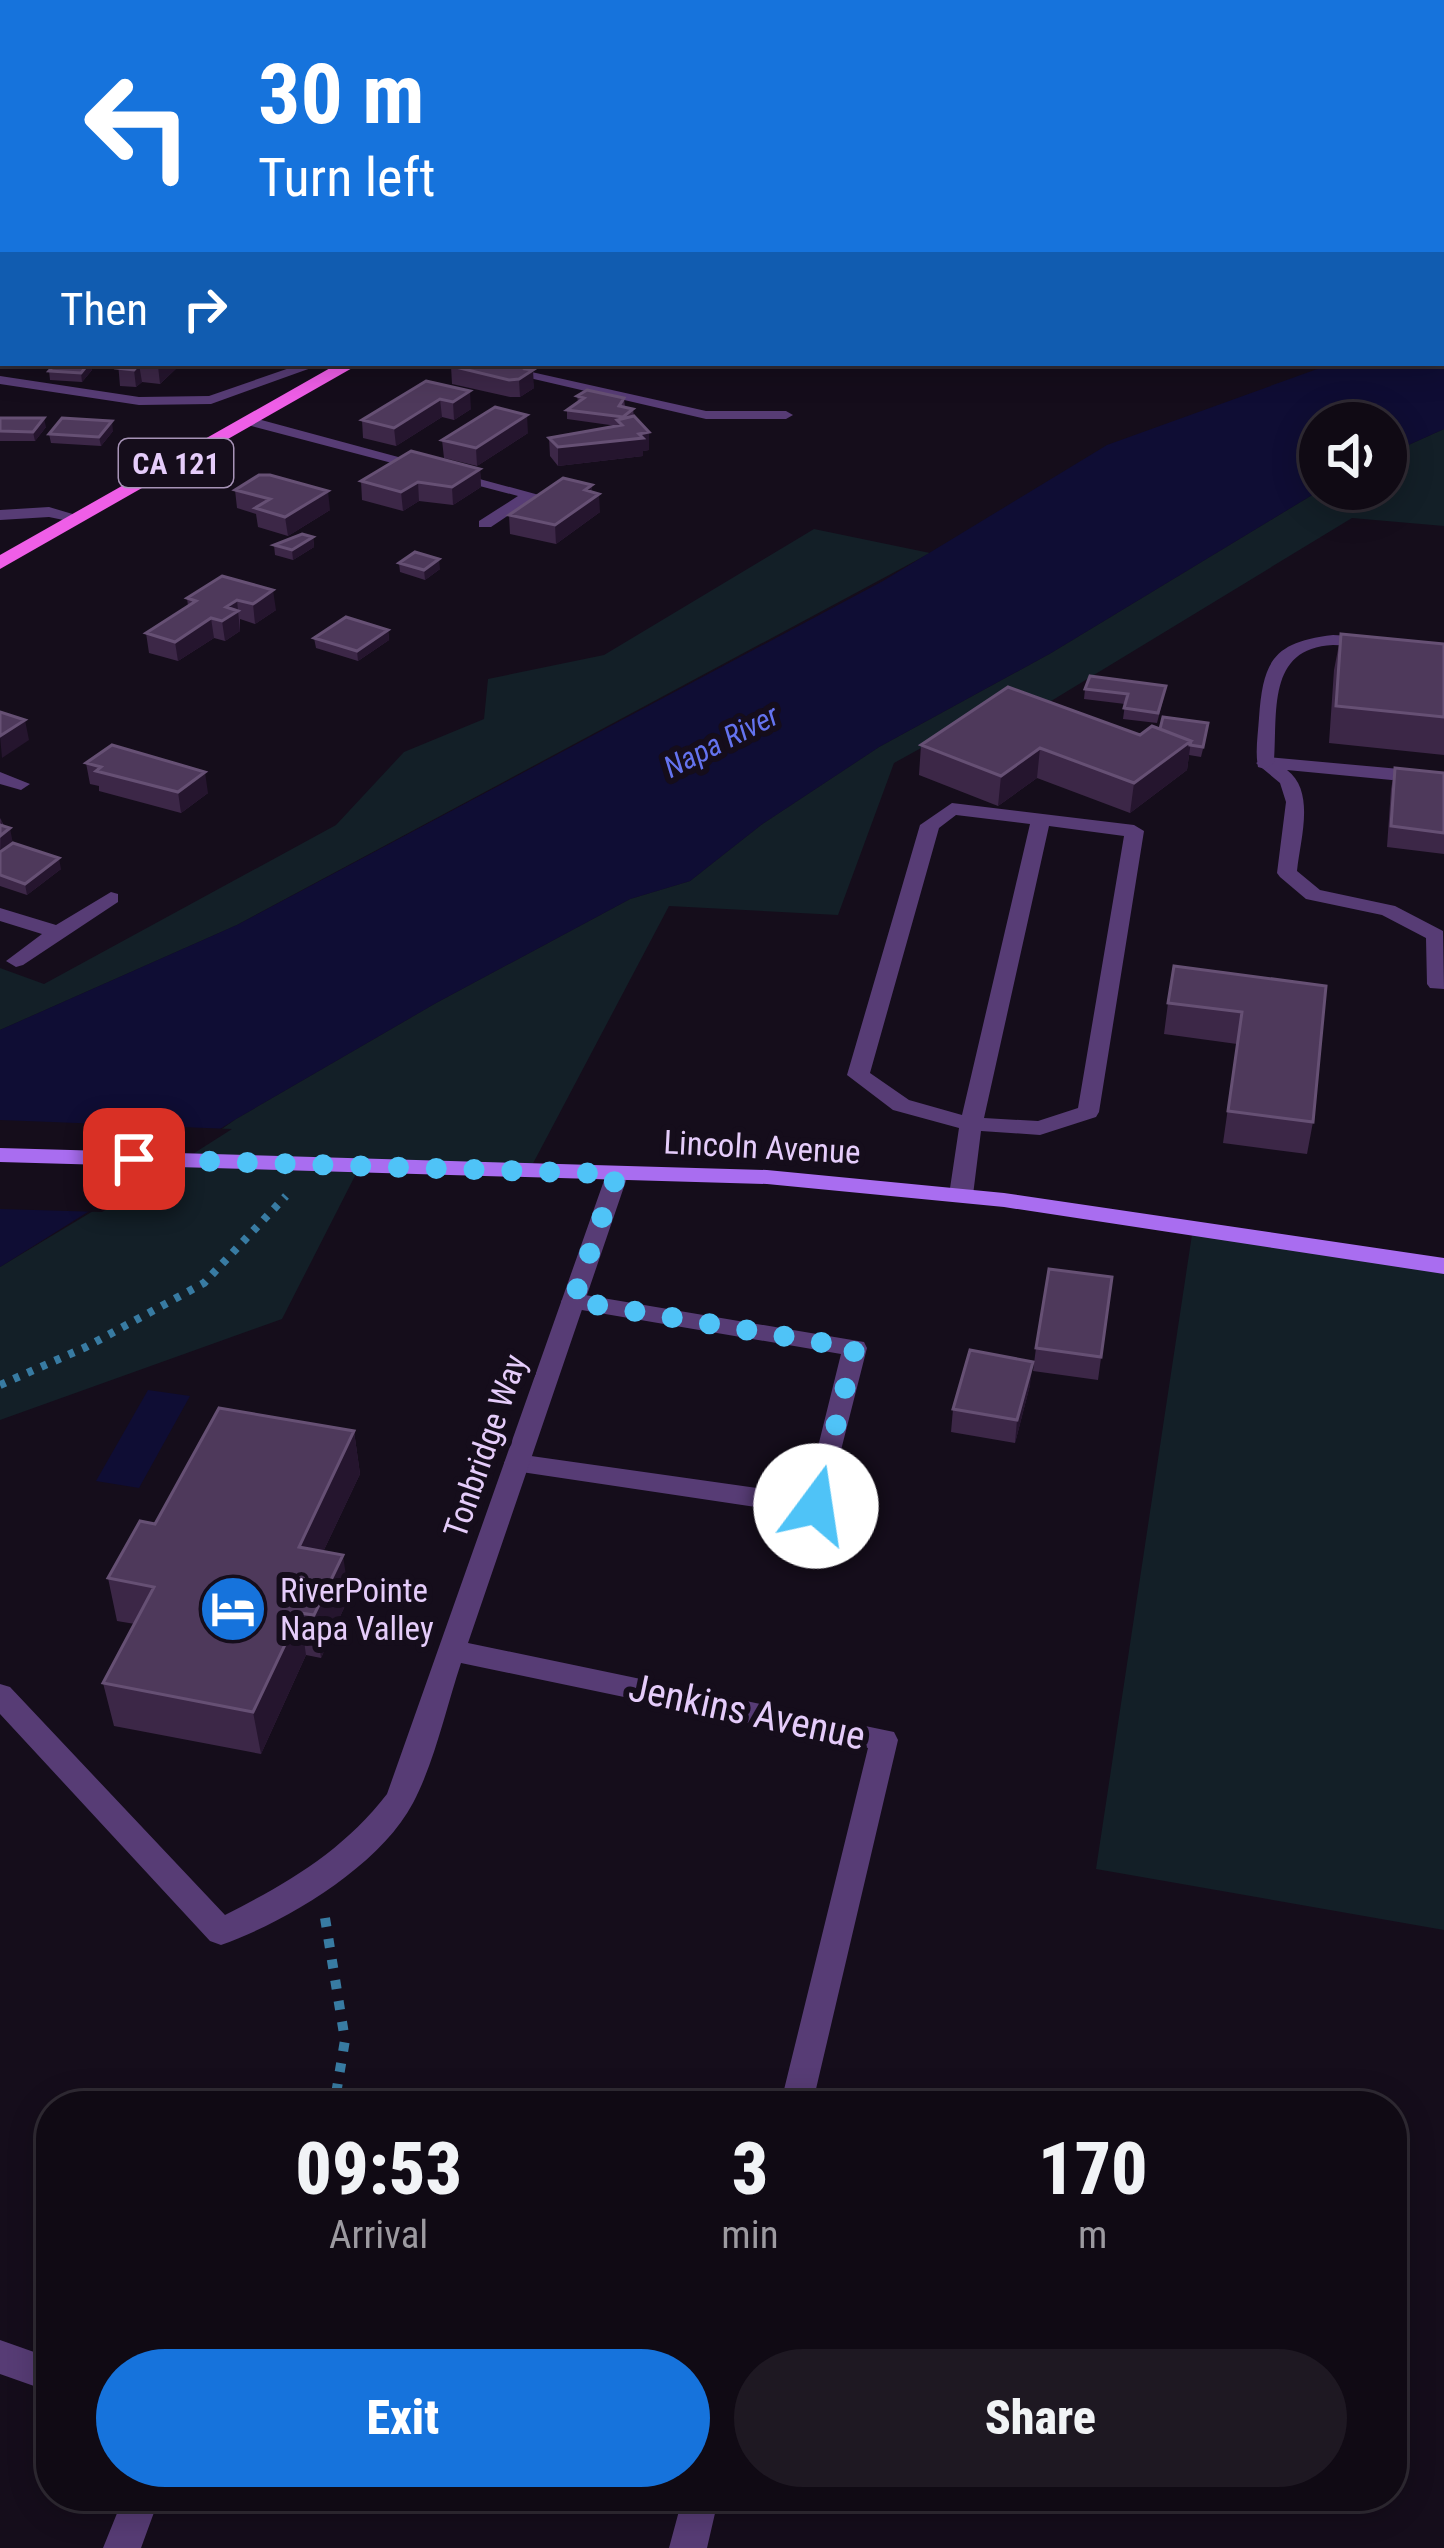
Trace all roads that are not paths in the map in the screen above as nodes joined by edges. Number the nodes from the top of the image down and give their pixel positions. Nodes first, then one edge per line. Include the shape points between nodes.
1 (311, 366) edge
2 (346, 366) edge
3 (486, 366) edge
4 (0, 380) edge
5 (786, 415) dead end
6 (249, 421) junction
7 (0, 499) edge
8 (49, 512) junction
9 (0, 515) edge
10 (78, 518) junction
11 (485, 524) dead end
12 (0, 563) edge
13 (1380, 643) edge
14 (1264, 763) junction
15 (0, 778) edge
16 (1444, 779) edge
17 (21, 784) dead end
18 (1041, 820) junction
19 (110, 898) dead end
20 (0, 914) edge
21 (59, 933) junction
22 (16, 961) dead end
23 (1437, 985) dead end
24 (971, 1124) junction
25 (0, 1155) edge
26 (617, 1174) junction
27 (961, 1195) junction
28 (1444, 1266) edge
29 (573, 1301) junction
30 (517, 1463) junction
31 (452, 1650) junction
32 (0, 1695) edge
33 (800, 2091) edge
34 (0, 2356) edge
35 (36, 2369) edge
36 (136, 2511) edge
37 (697, 2511) edge
38 (122, 2548) edge
39 (688, 2548) edge

1 - 4 street via 211,400 139,401
2 - 6 main road, CA 121
3 - 5 street via 706,415
6 - 10 main road, CA 121
6 - 11 street via 395,466 531,495
7 - 8 street via 43,504
8 - 9 street
8 - 10 street
10 - 12 main road, CA 121
13 - 14 street via 1292,645 1275,663
14 - 16 street
14 - 23 street via 1289,782 1295,802 1287,873 1313,895 1388,910 1436,935
15 - 17 street
18 - 24 street
18 - 24 street via 1134,831 1088,1112 1040,1127
18 - 24 street via 952,809 930,825 858,1076 901,1105
19 - 21 street
20 - 21 street
21 - 22 street
24 - 27 street
25 - 26 main road, Lincoln Avenue
26 - 27 main road, Lincoln Avenue
26 - 29 street, Tonbridge Way
27 - 28 main road, Lincoln Avenue
29 - 30 street, Tonbridge Way
29 - 30 street via 855,1348 816,1506
30 - 31 street, Tonbridge Way
31 - 32 street, Tonbridge Way via 400,1799 371,1841 320,1881 220,1932
31 - 33 street, Jenkins Avenue via 884,1740
34 - 35 street
36 - 38 street
37 - 39 street

